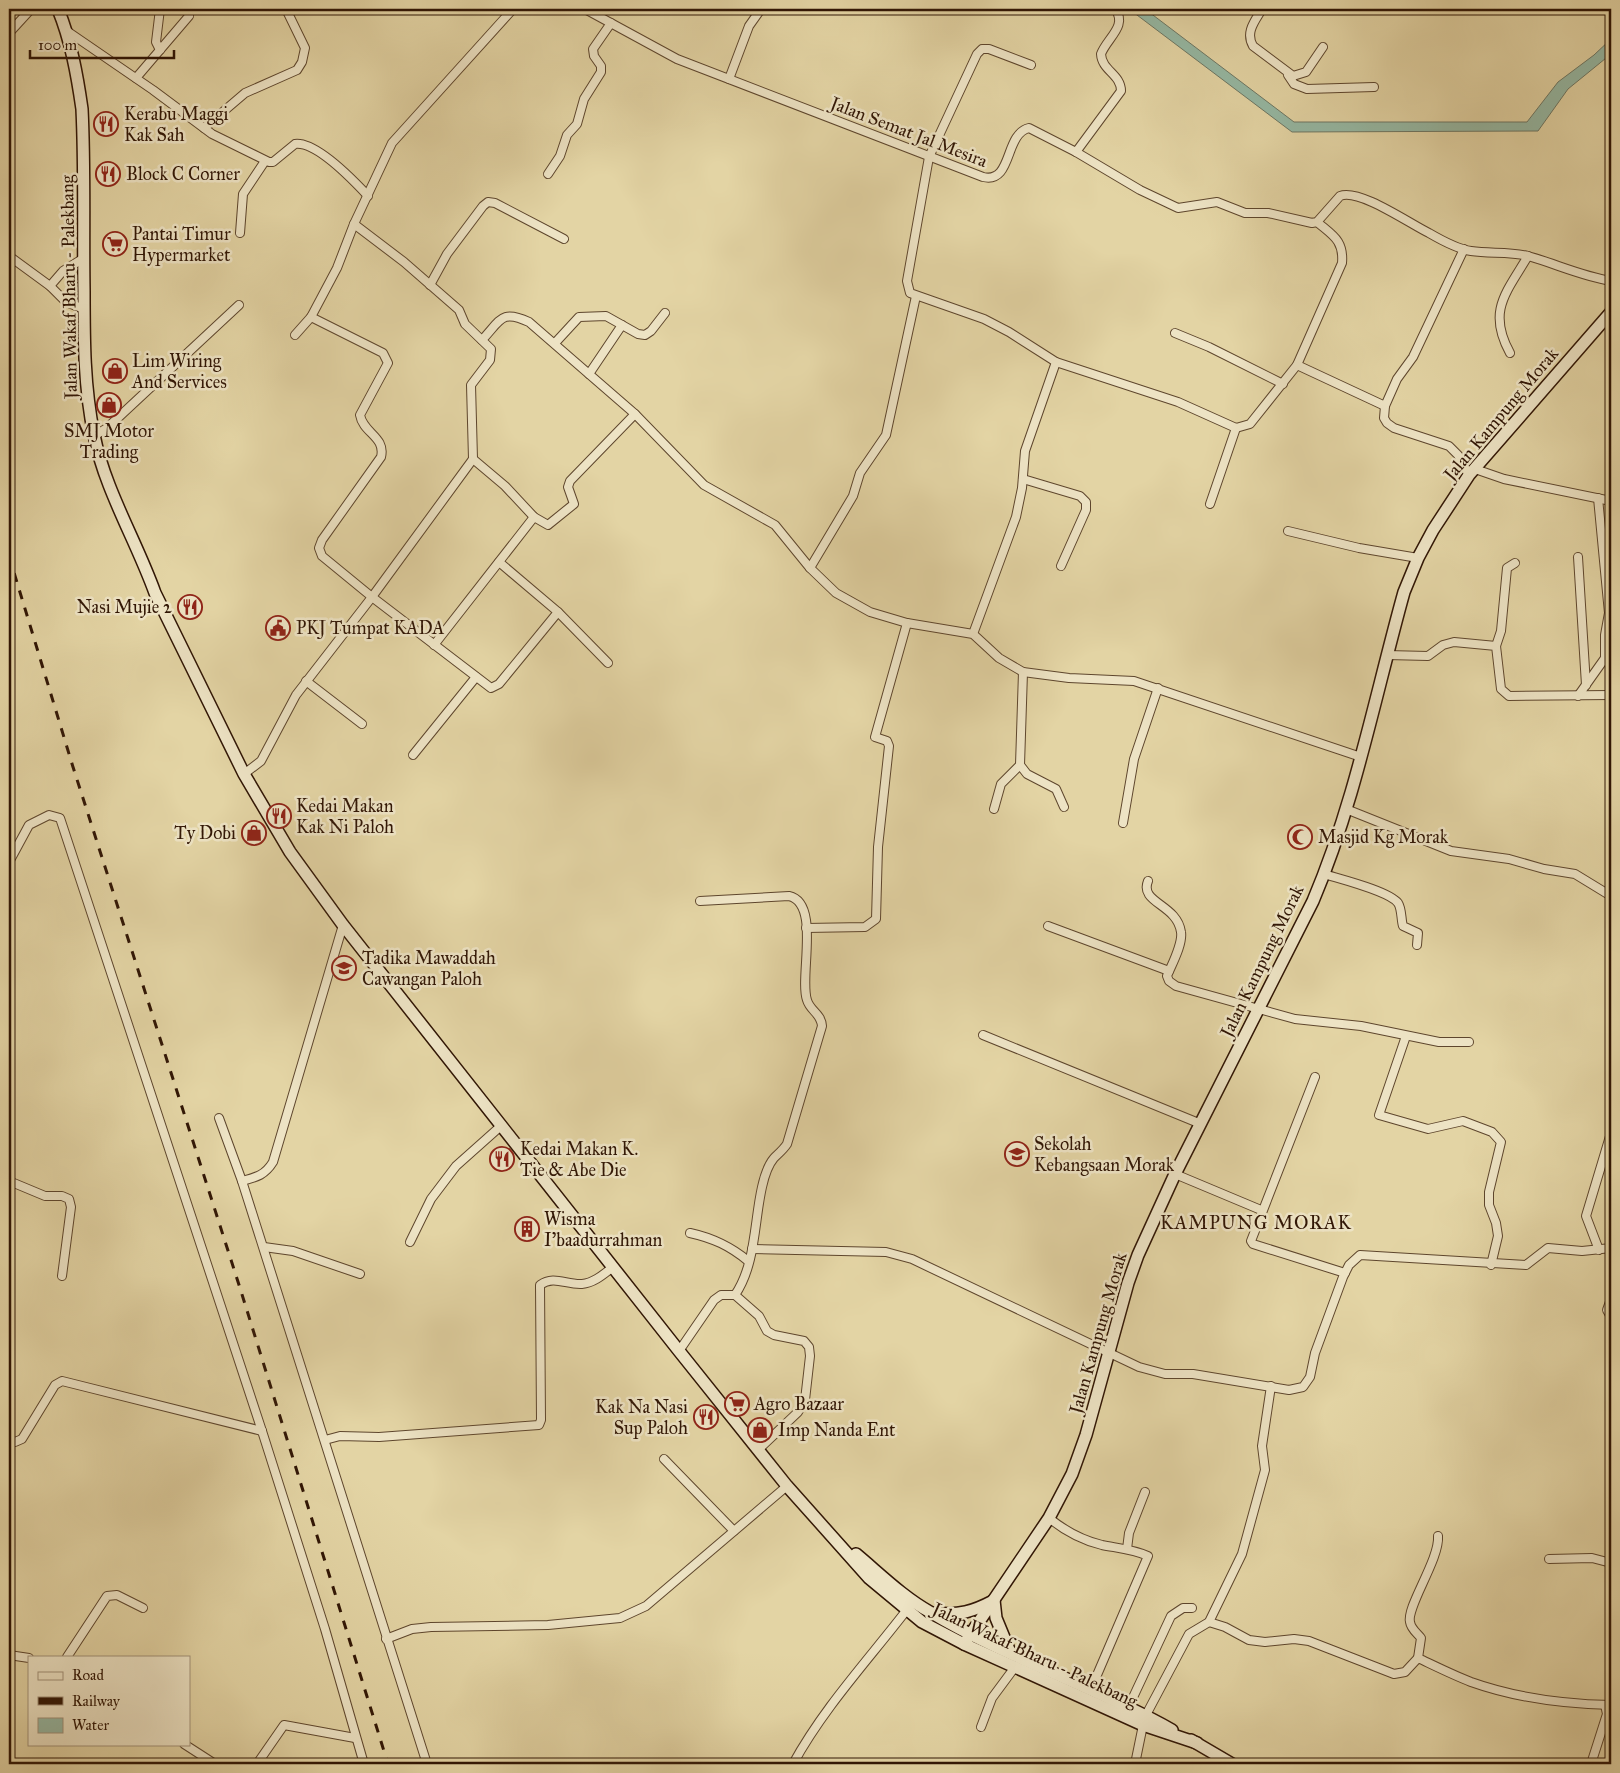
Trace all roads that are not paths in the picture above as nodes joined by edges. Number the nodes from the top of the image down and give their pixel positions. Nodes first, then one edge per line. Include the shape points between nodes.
1 (31, 9) edge
2 (58, 9) edge
3 (160, 9) edge
4 (286, 9) edge
5 (513, 9) edge
6 (585, 9) edge
7 (761, 9) edge
8 (1115, 9) edge
9 (1262, 9) edge
10 (189, 16) dead end
11 (611, 23) junction
12 (66, 31) junction
13 (9, 33) edge
14 (1323, 46) dead end
15 (160, 50) junction
16 (1031, 65) dead end
17 (1286, 73) junction
18 (136, 78) junction
19 (729, 79) junction
20 (1374, 87) dead end
21 (204, 128) junction
22 (1076, 152) junction
23 (929, 157) junction
24 (265, 161) junction
25 (548, 174) dead end
26 (368, 196) junction
27 (1317, 222) junction
28 (354, 224) junction
29 (240, 233) dead end
30 (564, 239) dead end
31 (1464, 249) junction
32 (9, 256) edge
33 (1528, 256) junction
34 (84, 258) junction
35 (1611, 281) edge
36 (430, 285) junction
37 (50, 286) junction
38 (916, 296) junction
39 (238, 305) dead end
40 (84, 309) junction
41 (1611, 312) edge
42 (665, 313) dead end
43 (311, 317) junction
44 (622, 325) junction
45 (1175, 334) dead end
46 (295, 335) dead end
47 (482, 340) junction
48 (555, 343) junction
49 (1510, 354) dead end
50 (1056, 362) junction
51 (1297, 365) junction
52 (589, 374) junction
53 (1283, 384) junction
54 (1385, 406) junction
55 (635, 414) junction
56 (1236, 428) junction
57 (94, 436) junction
58 (473, 459) junction
59 (1472, 472) junction
60 (1023, 479) junction
61 (1598, 498) junction
62 (1611, 500) edge
63 (1210, 504) dead end
64 (534, 517) junction
65 (1288, 531) dead end
66 (1578, 557) dead end
67 (1418, 558) junction
68 (499, 562) junction
69 (1516, 563) dead end
70 (1061, 566) dead end
71 (810, 568) junction
72 (372, 597) junction
73 (558, 612) junction
74 (907, 622) junction
75 (973, 634) junction
76 (434, 645) junction
77 (1496, 646) junction
78 (1386, 656) junction
79 (608, 663) dead end
80 (1023, 672) junction
81 (476, 677) junction
82 (306, 681) junction
83 (1586, 685) junction
84 (1158, 688) junction
85 (1611, 695) edge
86 (1578, 696) junction
87 (362, 724) dead end
88 (414, 755) dead end
89 (1361, 757) junction
90 (1020, 765) junction
91 (244, 774) junction
92 (1064, 808) dead end
93 (994, 809) dead end
94 (1346, 809) junction
95 (1123, 823) dead end
96 (9, 862) edge
97 (1324, 874) junction
98 (1148, 881) dead end
99 (1611, 896) edge
100 (700, 901) dead end
101 (343, 925) junction
102 (1048, 926) dead end
103 (806, 928) junction
104 (1417, 945) dead end
105 (1169, 971) junction
106 (1258, 1009) junction
107 (983, 1035) dead end
108 (1406, 1036) junction
109 (1470, 1042) dead end
110 (1315, 1077) dead end
111 (219, 1118) dead end
112 (502, 1124) junction
113 (1201, 1124) junction
114 (1611, 1132) edge
115 (1175, 1174) junction
116 (9, 1181) edge
117 (242, 1181) junction
118 (1261, 1210) junction
119 (690, 1233) dead end
120 (410, 1242) dead end
121 (264, 1248) junction
122 (1611, 1248) edge
123 (752, 1249) junction
124 (1599, 1250) junction
125 (748, 1261) junction
126 (1491, 1265) junction
127 (613, 1267) junction
128 (1344, 1273) junction
129 (360, 1274) dead end
130 (62, 1276) dead end
131 (735, 1295) junction
132 (1611, 1299) edge
133 (1611, 1317) edge
134 (679, 1351) junction
135 (1109, 1352) junction
136 (1271, 1386) junction
137 (262, 1431) junction
138 (325, 1440) junction
139 (9, 1441) edge
140 (758, 1450) junction
141 (664, 1459) dead end
142 (786, 1486) junction
143 (1145, 1492) dead end
144 (1048, 1518) junction
145 (734, 1531) junction
146 (831, 1534) junction
147 (1438, 1536) dead end
148 (1127, 1549) junction
149 (1549, 1559) dead end
150 (1611, 1563) edge
151 (994, 1600) junction
152 (914, 1601) junction
153 (144, 1608) dead end
154 (1192, 1608) dead end
155 (906, 1611) junction
156 (929, 1612) junction
157 (1209, 1622) junction
158 (971, 1634) junction
159 (386, 1639) junction
160 (964, 1644) junction
161 (1010, 1652) junction
162 (9, 1655) edge
163 (69, 1656) edge
164 (28, 1658) edge
165 (1418, 1658) junction
166 (1015, 1667) junction
167 (1091, 1690) junction
168 (1608, 1705) edge
169 (1129, 1706) junction
170 (1145, 1720) junction
171 (981, 1727) dead end
172 (355, 1738) junction
173 (187, 1746) edge
174 (215, 1764) edge
175 (257, 1764) edge
176 (364, 1764) edge
177 (427, 1764) edge
178 (793, 1764) edge
179 (1135, 1764) edge
180 (1232, 1764) edge
181 (1591, 1764) edge

1 - 13 street
2 - 12 main road, Jalan Wakaf Bharu - Palekbang
3 - 15 street via 156,42
4 - 21 street via 305,48 297,70 245,93
5 - 26 street via 392,143
6 - 11 street, Jalan Semat Jal Mesira
7 - 19 street via 748,26
8 - 22 street via 1119,14 1119,26 1101,54 1104,65 1118,78 1121,91
9 - 17 street via 1251,28 1250,41
10 - 15 street
11 - 19 street, Jalan Semat Jal Mesira via 677,59
11 - 25 street via 593,50 601,72 584,99 577,124 567,135 561,154
12 - 18 street
12 - 34 main road, Jalan Wakaf Bharu - Palekbang via 82,109
14 - 17 street via 1306,72 1293,76
15 - 18 street
16 - 23 street via 989,49 979,51
17 - 20 street via 1294,84 1307,89
18 - 21 street
19 - 23 street, Jalan Semat Jal Mesira
21 - 24 street
22 - 23 street, Jalan Semat Jal Mesira via 1029,128 1016,135 1002,171 990,179
22 - 27 street, Jalan Semat Jal Mesira via 1140,190 1180,209 1218,202 1245,213 1268,213 1307,223
23 - 38 street via 907,281 910,293
24 - 26 street via 273,162 295,144 303,144 328,158
24 - 29 street via 243,194
26 - 28 street
27 - 31 street via 1340,196 1351,195
27 - 51 street via 1339,241 1343,250 1342,263
28 - 36 street
28 - 43 street via 337,268
30 - 36 street via 488,202 447,254
31 - 33 street
31 - 54 street via 1426,331
32 - 37 street
33 - 35 street via 1583,276
33 - 49 street via 1500,307 1501,336
34 - 37 street via 63,271
34 - 40 main road, Jalan Wakaf Bharu - Palekbang
36 - 47 street via 461,311 465,324
37 - 40 street via 66,302
38 - 50 street via 984,319
38 - 71 street via 886,435 860,473 853,496
39 - 57 street via 107,428
40 - 57 main road, Jalan Wakaf Bharu - Palekbang via 86,381
41 - 59 main road, Jalan Kampung Morak
42 - 44 street via 645,335
43 - 46 street
43 - 72 street via 383,353 388,359 387,368 360,415 365,427 380,441 381,457 319,548 326,560
44 - 48 street via 606,316 580,317
44 - 52 street
45 - 53 street
47 - 48 street via 504,318 512,315 528,322
47 - 58 street via 492,353 471,385
48 - 52 street
50 - 56 street via 1178,402
50 - 60 street via 1025,450
51 - 53 street
51 - 54 street
52 - 55 street
53 - 56 street via 1250,424
54 - 59 street via 1386,424 1450,446
55 - 64 street via 568,484 575,500 573,506 548,525
55 - 71 street via 704,485 775,525
56 - 63 street
57 - 91 main road, Jalan Wakaf Bharu - Palekbang via 114,496 155,594
58 - 64 street
58 - 72 street
59 - 61 street
59 - 67 main road, Jalan Kampung Morak
60 - 70 street via 1080,496 1086,502 1086,510
60 - 75 street via 1016,517
61 - 62 street
61 - 83 street via 1609,614 1605,660
64 - 68 street
65 - 67 street
66 - 83 street
67 - 78 main road, Jalan Kampung Morak via 1404,592
68 - 73 street
68 - 76 street
69 - 77 street via 1507,568 1502,631
71 - 74 street via 836,593 870,612
72 - 76 street
72 - 82 street
73 - 79 street
73 - 81 street via 495,687 488,687
74 - 75 street
74 - 103 street via 875,738 886,741 889,746 878,847 876,919 865,927
75 - 80 street via 999,658
76 - 81 street
77 - 78 street via 1454,642 1443,645 1428,656
77 - 86 street via 1501,689 1509,696
78 - 89 main road, Jalan Kampung Morak
80 - 84 street via 1068,678 1120,679
80 - 90 street
81 - 88 street
82 - 87 street
82 - 91 street via 261,761
83 - 86 street
84 - 89 street
84 - 95 street via 1134,759
85 - 86 street
89 - 94 main road, Jalan Kampung Morak
90 - 92 street via 1027,774 1056,789
90 - 93 street via 1001,784
91 - 101 main road, Jalan Wakaf Bharu - Palekbang via 290,852
94 - 97 main road, Jalan Kampung Morak
94 - 99 street via 1451,851 1575,874
96 - 137 street via 27,826 49,815 60,818
97 - 104 street via 1374,890 1396,901 1400,906 1402,925 1418,933
97 - 106 main road, Jalan Kampung Morak
98 - 105 street via 1148,895 1173,914 1181,934
100 - 103 street via 796,898 802,902
101 - 112 main road, Jalan Wakaf Bharu - Palekbang
101 - 117 street via 274,1162 267,1172
102 - 105 street
103 - 123 street via 806,999 821,1018 821,1034 787,1144 774,1159 762,1186
105 - 106 street via 1169,981 1176,986
106 - 108 street via 1295,1019 1361,1026
106 - 113 main road, Jalan Kampung Morak
107 - 113 street
108 - 109 street via 1439,1042
108 - 126 street via 1379,1115 1428,1129 1463,1121 1498,1136 1501,1142 1489,1205 1498,1236
110 - 118 street
111 - 117 street
112 - 120 street via 456,1166 431,1199
112 - 127 main road, Jalan Wakaf Bharu - Palekbang
113 - 115 main road, Jalan Kampung Morak
114 - 124 street via 1586,1216
115 - 118 street
115 - 135 main road, Jalan Kampung Morak via 1138,1255
116 - 130 street via 45,1196 62,1196 69,1200 71,1207
117 - 121 street
118 - 128 street via 1251,1243
119 - 125 street via 725,1244
121 - 129 street via 293,1251
121 - 138 street
122 - 124 street
123 - 125 street
123 - 135 street via 886,1252 912,1259
124 - 126 street via 1548,1248 1528,1265
125 - 131 street
126 - 128 street via 1367,1254 1354,1259
127 - 134 main road, Jalan Wakaf Bharu - Palekbang
127 - 138 street via 582,1284 554,1279 540,1285 539,1425 379,1437 340,1436
128 - 136 street via 1307,1384 1297,1390
131 - 134 street via 721,1295 714,1300
131 - 140 street via 759,1316 767,1331 804,1342 810,1356 807,1393 802,1406
132 - 133 street via 1607,1310
134 - 140 main road, Jalan Wakaf Bharu - Palekbang
135 - 136 street via 1139,1367 1165,1374 1193,1374
135 - 144 main road, Jalan Kampung Morak via 1080,1456
136 - 157 street via 1262,1446 1265,1470 1242,1554
137 - 139 street via 62,1381 55,1385 22,1439
137 - 172 street via 325,1629
138 - 159 street
140 - 142 main road, Jalan Wakaf Bharu - Palekbang
141 - 145 street
142 - 145 street
142 - 146 main road, Jalan Wakaf Bharu - Palekbang
143 - 148 street via 1129,1533
144 - 148 street via 1066,1532
144 - 151 main road, Jalan Kampung Morak
145 - 159 street via 646,1606 620,1618 548,1625 431,1627 412,1629
146 - 152 main road, Jalan Wakaf Bharu - Palekbang
146 - 155 main road, Jalan Wakaf Bharu - Palekbang via 869,1578
147 - 165 street via 1430,1569 1409,1618 1421,1638
148 - 167 street via 1148,1556
149 - 150 street via 1592,1558
151 - 156 main road via 974,1611 952,1615
151 - 158 main road, Jalan Kampung Morak
151 - 161 main road via 996,1618
152 - 155 street
152 - 156 main road, Jalan Wakaf Bharu - Palekbang
153 - 163 street via 117,1595 107,1596
154 - 169 street via 1183,1608 1172,1616
155 - 160 main road, Jalan Wakaf Bharu - Palekbang
155 - 178 street via 857,1673
156 - 158 main road, Jalan Wakaf Bharu - Palekbang
157 - 165 street via 1226,1626 1249,1640 1308,1641 1394,1674 1405,1672
157 - 170 street via 1189,1634
158 - 160 main road, Jalan Kampung Morak
158 - 161 main road, Jalan Wakaf Bharu - Palekbang
159 - 177 street
160 - 166 main road, Jalan Wakaf Bharu - Palekbang
161 - 167 main road, Jalan Wakaf Bharu - Palekbang
162 - 164 street
165 - 168 street via 1470,1682 1510,1693 1562,1703
166 - 170 main road, Jalan Wakaf Bharu - Palekbang
166 - 171 street via 992,1698
167 - 169 main road, Jalan Wakaf Bharu - Palekbang
168 - 181 street
169 - 170 main road, Jalan Wakaf Bharu - Palekbang
170 - 179 street
170 - 180 main road, Jalan Wakaf Bharu - Palekbang via 1197,1743
172 - 175 street via 284,1725
172 - 176 street
173 - 174 street

